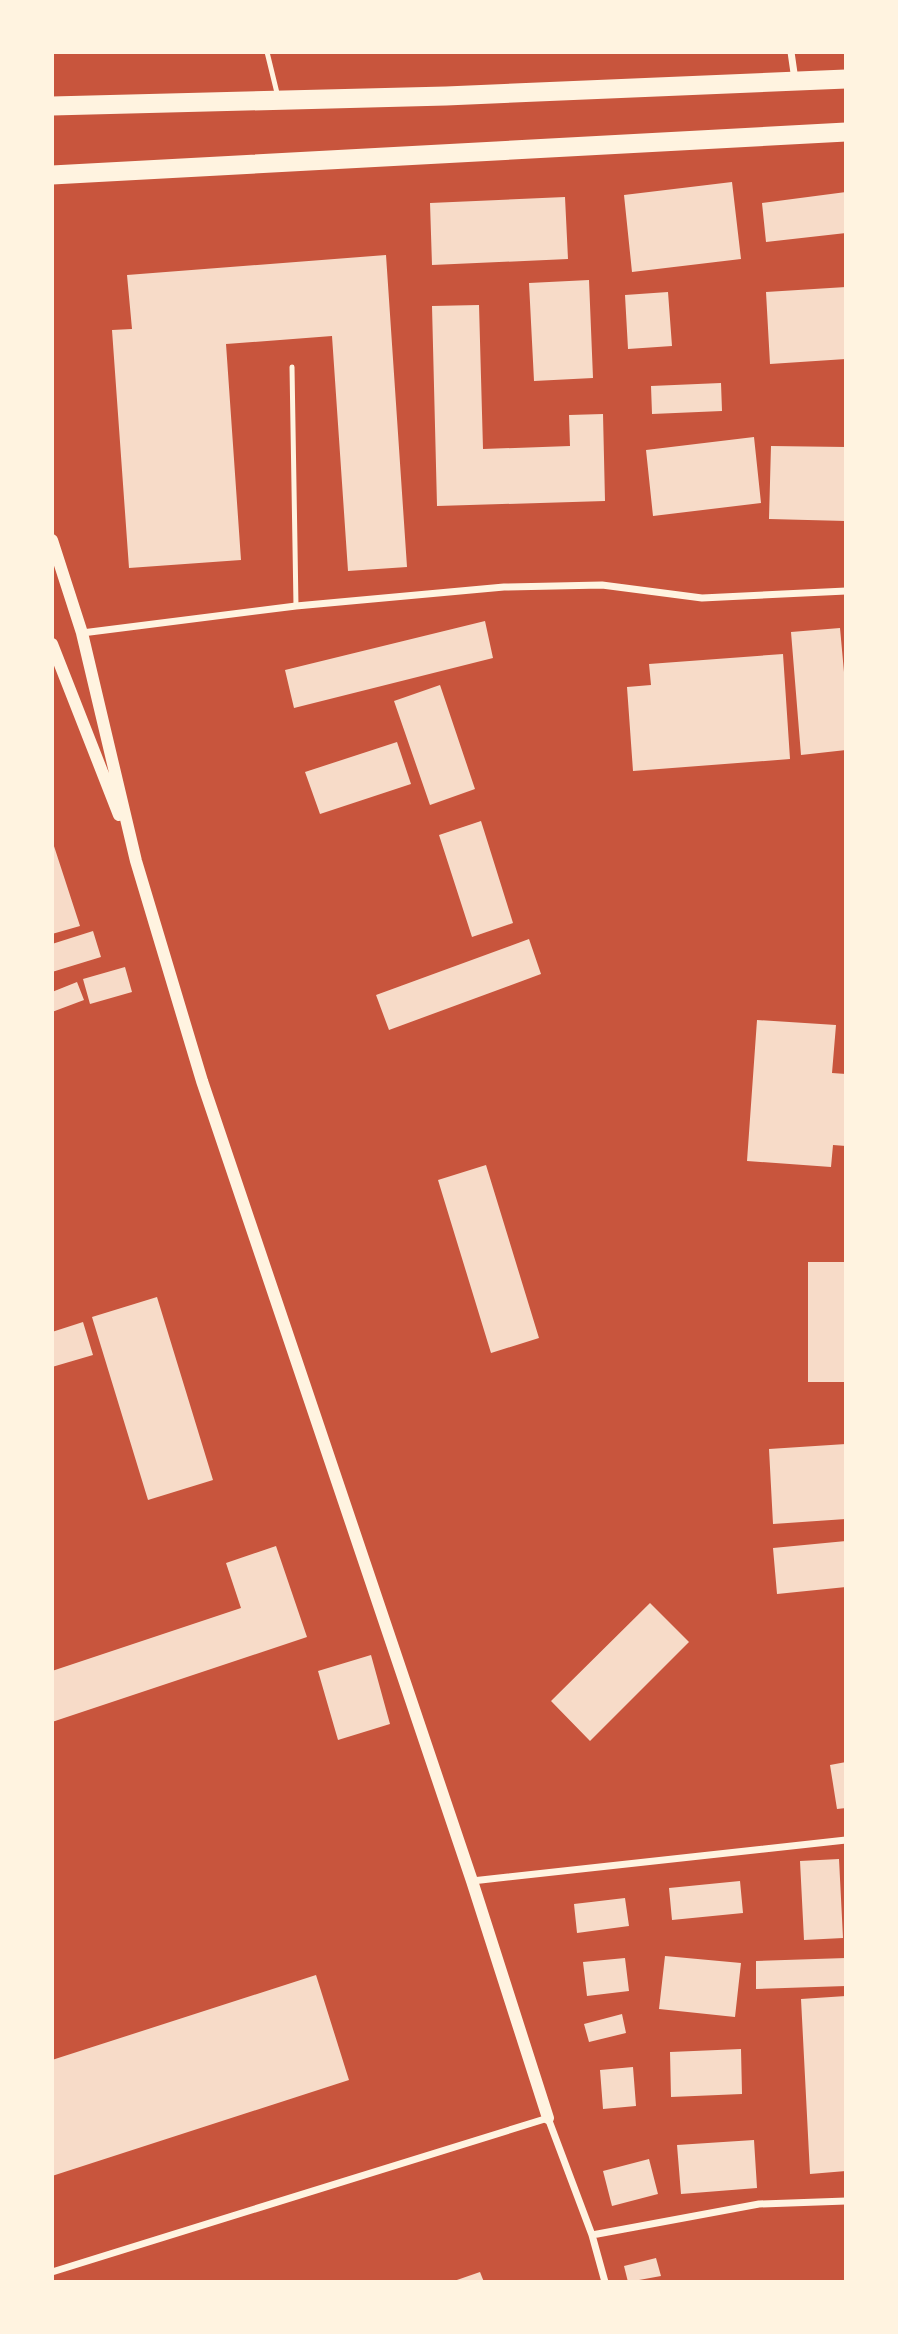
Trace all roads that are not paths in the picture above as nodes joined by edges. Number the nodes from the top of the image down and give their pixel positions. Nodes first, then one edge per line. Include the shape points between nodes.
1 (267, 52) edge
2 (791, 52) edge
3 (845, 79) edge
4 (795, 81) junction
5 (279, 100) junction
6 (52, 106) edge
7 (845, 132) edge
8 (52, 175) edge
9 (292, 367) dead end
10 (52, 540) edge
11 (845, 591) edge
12 (296, 606) junction
13 (82, 633) junction
14 (52, 644) edge
15 (136, 861) junction
16 (845, 1840) edge
17 (472, 1881) junction
18 (548, 2118) junction
19 (845, 2201) edge
20 (593, 2235) junction
21 (52, 2272) edge
22 (605, 2281) edge

1 - 5 lane
2 - 4 street
3 - 4 highway
4 - 5 highway
5 - 6 highway
7 - 8 highway
9 - 12 lane
10 - 13 street
11 - 12 street via 702,598 602,585 504,587
12 - 13 street
13 - 15 street
14 - 15 street
15 - 17 street via 202,1081
16 - 17 street
17 - 18 street
18 - 20 street
18 - 21 street
19 - 20 street via 759,2204
20 - 22 street

